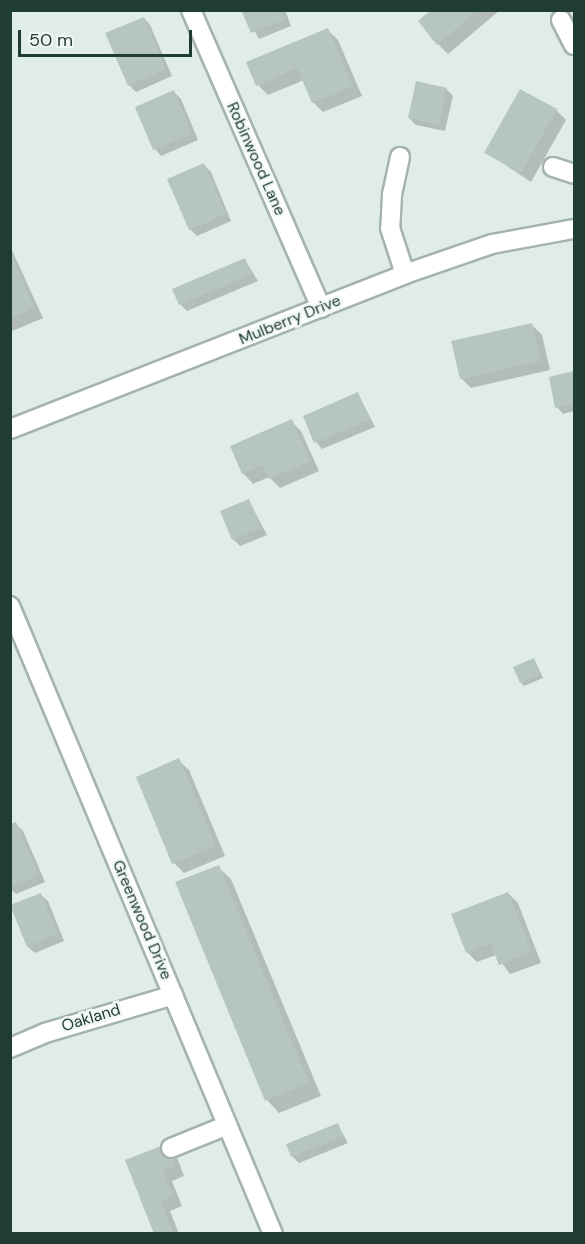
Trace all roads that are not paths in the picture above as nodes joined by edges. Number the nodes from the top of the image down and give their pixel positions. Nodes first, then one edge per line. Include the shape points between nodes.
1 (191, 10) edge
2 (561, 20) dead end
3 (574, 45) edge
4 (400, 157) dead end
5 (553, 167) dead end
6 (574, 174) edge
7 (574, 229) edge
8 (405, 274) junction
9 (321, 308) junction
10 (10, 429) edge
11 (10, 606) edge
12 (174, 995) junction
13 (10, 1048) edge
14 (228, 1125) junction
15 (171, 1148) dead end
16 (273, 1233) edge

1 - 9 street, Robinwood Lane
2 - 3 street
4 - 8 street via 390,228
5 - 6 street
7 - 8 street, Mulberry Drive via 492,244
8 - 9 street, Mulberry Drive
9 - 10 street, Mulberry Drive
11 - 12 street, Greenwood Drive
12 - 13 street, Oakland via 45,1033
12 - 14 street, Greenwood Drive
14 - 15 street
14 - 16 street, Greenwood Drive

